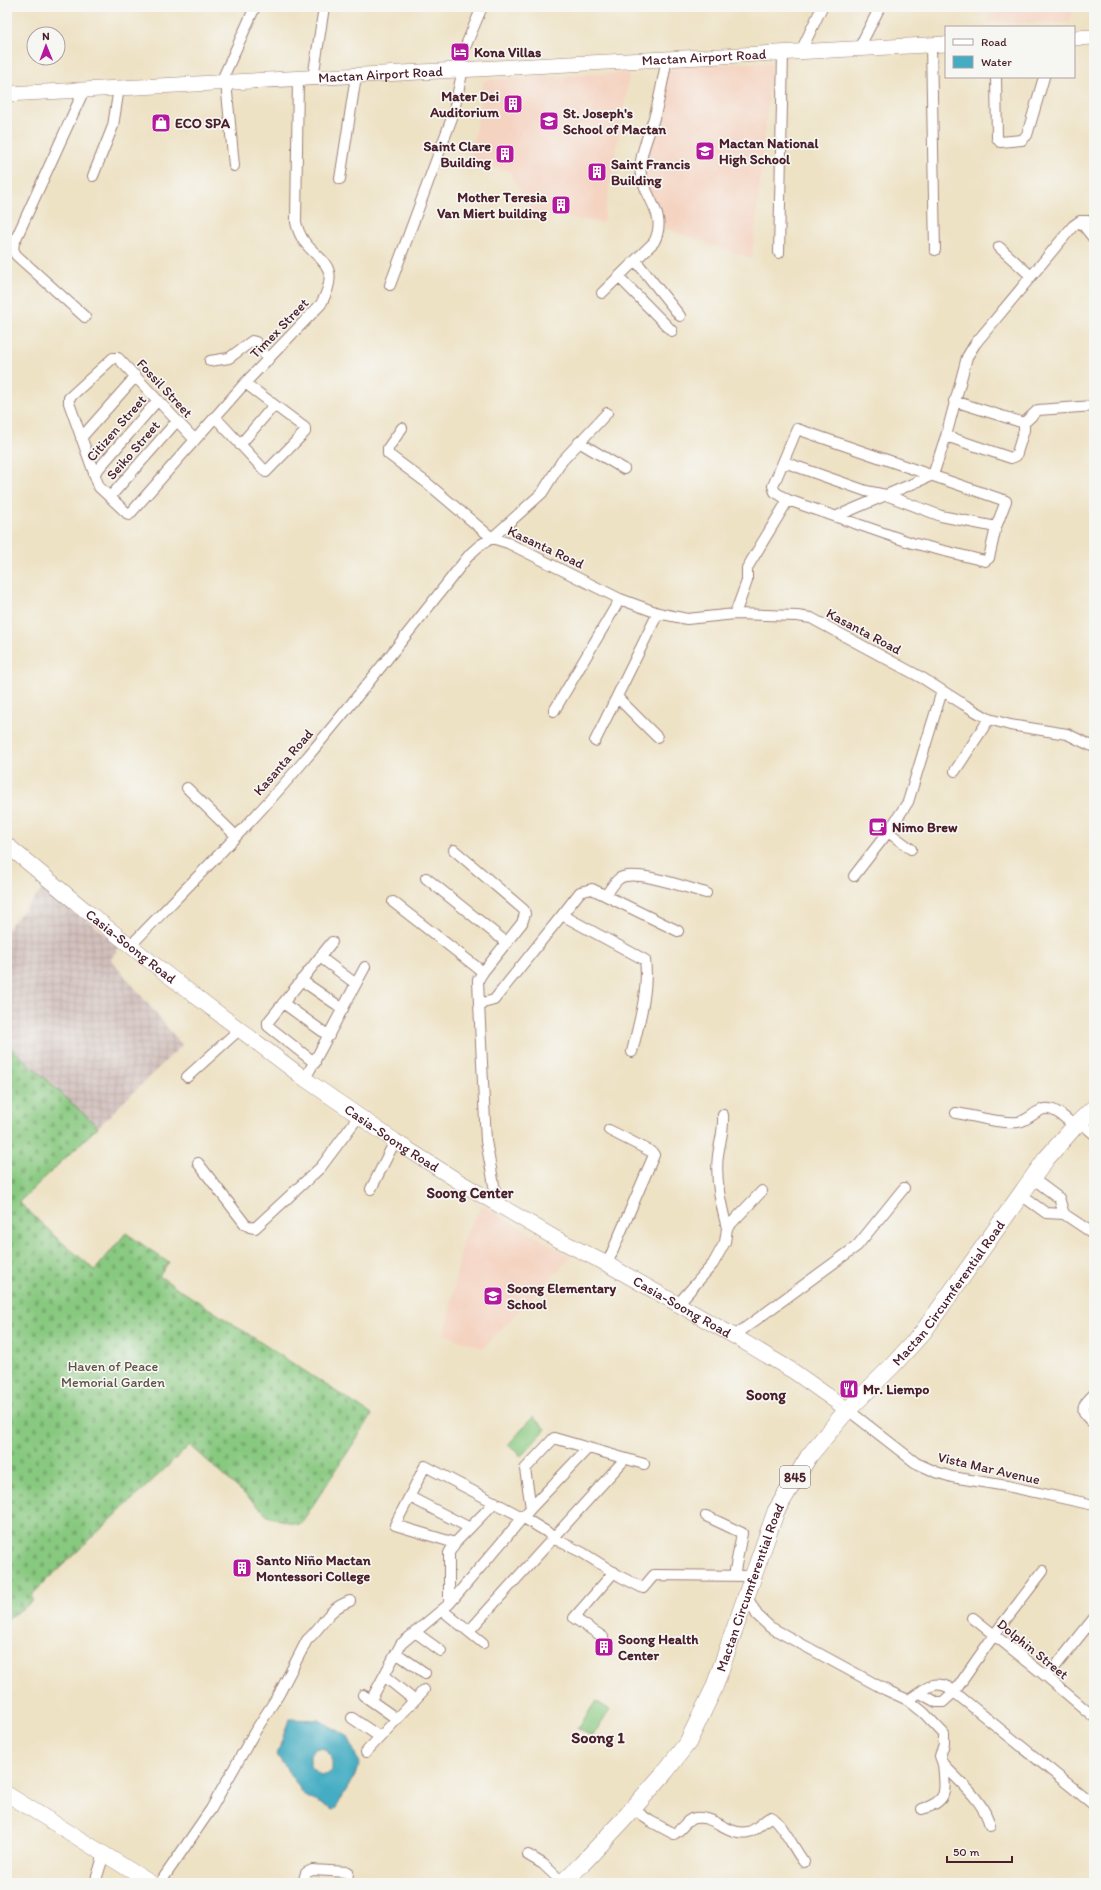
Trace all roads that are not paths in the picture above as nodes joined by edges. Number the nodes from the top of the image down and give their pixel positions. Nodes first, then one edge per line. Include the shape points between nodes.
1 (255, 7) edge
2 (324, 7) edge
3 (482, 7) edge
4 (822, 7) edge
5 (880, 7) edge
6 (1094, 37) edge
7 (1075, 38) edge
8 (945, 44) edge
9 (931, 45) junction
10 (859, 48) junction
11 (801, 51) junction
12 (783, 52) junction
13 (667, 58) junction
14 (460, 69) junction
15 (356, 76) junction
16 (298, 78) junction
17 (313, 78) junction
18 (996, 78) edge
19 (1044, 78) edge
20 (223, 82) junction
21 (119, 88) junction
22 (84, 90) junction
23 (7, 94) edge
24 (234, 166) dead end
25 (93, 176) dead end
26 (340, 179) dead end
27 (1080, 221) junction
28 (1094, 221) edge
29 (1094, 239) edge
30 (999, 247) dead end
31 (935, 250) dead end
32 (779, 253) dead end
33 (636, 260) junction
34 (1031, 276) junction
35 (619, 277) junction
36 (390, 285) dead end
37 (602, 293) dead end
38 (85, 316) dead end
39 (680, 316) dead end
40 (672, 331) dead end
41 (268, 360) junction
42 (210, 361) dead end
43 (136, 376) junction
44 (245, 383) junction
45 (158, 400) junction
46 (954, 401) junction
47 (274, 405) junction
48 (1094, 406) edge
49 (606, 413) dead end
50 (215, 417) junction
51 (177, 421) junction
52 (1024, 423) junction
53 (402, 428) dead end
54 (946, 436) junction
55 (81, 438) junction
56 (195, 440) junction
57 (579, 442) junction
58 (240, 444) junction
59 (784, 462) junction
60 (624, 469) dead end
61 (94, 474) junction
62 (933, 475) junction
63 (886, 495) junction
64 (110, 497) junction
65 (788, 500) junction
66 (837, 516) junction
67 (996, 527) junction
68 (492, 538) junction
69 (620, 599) junction
70 (658, 613) junction
71 (735, 614) junction
72 (942, 691) junction
73 (617, 697) junction
74 (554, 711) dead end
75 (989, 718) junction
76 (657, 737) dead end
77 (595, 741) dead end
78 (1094, 747) edge
79 (955, 771) dead end
80 (187, 788) dead end
81 (888, 832) junction
82 (236, 836) junction
83 (7, 845) edge
84 (911, 849) dead end
85 (454, 850) dead end
86 (854, 876) dead end
87 (426, 878) dead end
88 (706, 893) dead end
89 (606, 895) junction
90 (393, 902) dead end
91 (562, 915) junction
92 (678, 930) dead end
93 (332, 942) dead end
94 (507, 943) junction
95 (131, 945) junction
96 (320, 957) junction
97 (365, 967) dead end
98 (483, 972) junction
99 (301, 980) junction
100 (356, 984) junction
101 (283, 1003) junction
102 (480, 1004) junction
103 (343, 1009) junction
104 (240, 1029) junction
105 (329, 1036) junction
106 (632, 1052) dead end
107 (315, 1063) junction
108 (187, 1077) dead end
109 (305, 1079) junction
110 (1094, 1108) edge
111 (956, 1112) dead end
112 (723, 1115) dead end
113 (359, 1116) junction
114 (1077, 1124) junction
115 (609, 1130) dead end
116 (1094, 1134) edge
117 (395, 1141) junction
118 (198, 1163) dead end
119 (1032, 1178) junction
120 (904, 1188) dead end
121 (371, 1189) dead end
122 (762, 1191) dead end
123 (1021, 1195) junction
124 (496, 1202) junction
125 (1064, 1214) junction
126 (727, 1228) junction
127 (1094, 1234) edge
128 (607, 1264) junction
129 (678, 1304) junction
130 (734, 1336) junction
131 (1094, 1394) edge
132 (848, 1410) junction
133 (1094, 1424) edge
134 (588, 1448) junction
135 (625, 1459) junction
136 (644, 1464) dead end
137 (410, 1497) junction
138 (495, 1502) junction
139 (1094, 1505) edge
140 (531, 1508) junction
141 (706, 1516) dead end
142 (524, 1518) junction
143 (470, 1528) junction
144 (553, 1538) junction
145 (455, 1544) junction
146 (1043, 1571) dead end
147 (614, 1572) junction
148 (734, 1576) junction
149 (753, 1576) junction
150 (746, 1595) junction
151 (350, 1601) dead end
152 (445, 1607) junction
153 (973, 1618) dead end
154 (1094, 1618) edge
155 (1091, 1630) edge
156 (469, 1631) junction
157 (415, 1632) junction
158 (994, 1635) junction
159 (603, 1637) dead end
160 (483, 1643) dead end
161 (441, 1651) dead end
162 (396, 1653) junction
163 (425, 1673) dead end
164 (384, 1676) junction
165 (1047, 1677) junction
166 (424, 1690) dead end
167 (955, 1691) junction
168 (920, 1693) junction
169 (414, 1700) junction
170 (908, 1700) junction
171 (1094, 1717) edge
172 (352, 1718) dead end
173 (397, 1719) junction
174 (380, 1737) junction
175 (366, 1752) dead end
176 (943, 1764) junction
177 (7, 1794) edge
178 (1094, 1805) edge
179 (633, 1809) junction
180 (922, 1809) dead end
181 (990, 1826) dead end
182 (104, 1854) junction
183 (528, 1855) dead end
184 (804, 1862) dead end
185 (95, 1883) edge
186 (151, 1883) edge
187 (160, 1883) edge
188 (302, 1883) edge
189 (347, 1883) edge
190 (562, 1883) edge

1 - 20 street
2 - 17 street
3 - 14 street via 461,56
4 - 11 street
5 - 10 street
6 - 7 street
8 - 9 street, Mactan Airport Road
9 - 10 street, Mactan Airport Road
9 - 31 street
10 - 11 street, Mactan Airport Road
11 - 12 street, Mactan Airport Road
12 - 13 street, Mactan Airport Road
12 - 32 street
13 - 14 street, Mactan Airport Road
13 - 33 street via 657,107 641,161 641,176 658,216 659,232 654,242
14 - 15 street, Mactan Airport Road
14 - 36 street via 453,115
15 - 17 street, Mactan Airport Road
15 - 26 street
16 - 17 street, Mactan Airport Road
16 - 20 street, Mactan Airport Road
16 - 41 street, Timex Street via 296,222 298,234 324,263 331,276 321,304
18 - 19 street via 997,138 1000,142 1022,140 1027,135
20 - 21 street, Mactan Airport Road
20 - 24 street
21 - 22 street, Mactan Airport Road
21 - 25 street via 113,126
22 - 23 street, Mactan Airport Road
22 - 38 street via 13,249 16,255
27 - 28 street
27 - 29 street
27 - 34 street
30 - 34 street
33 - 35 street
33 - 39 street
34 - 46 street via 975,344 967,357
35 - 37 street
35 - 40 street
41 - 42 street via 256,342 252,341 229,358
41 - 44 street, Timex Street
43 - 45 street, Fossil Street
43 - 55 street
43 - 55 street, Fossil Street via 118,358 113,358 70,398 69,403
44 - 47 street
44 - 50 street, Timex Street
45 - 51 street, Fossil Street
45 - 61 street, Citizen Street
46 - 52 street
46 - 54 street
47 - 58 street
47 - 58 street via 305,428 305,432 266,472
48 - 52 street via 1038,410
49 - 57 street
50 - 56 street, Timex Street
50 - 58 street
51 - 56 street, Fossil Street
51 - 64 street, Seiko Street
52 - 54 street via 1014,458
53 - 68 street via 388,448 388,454
54 - 62 street
55 - 61 street
56 - 64 street, Timex Street via 129,515
57 - 60 street
57 - 68 street via 562,461 542,493
59 - 62 street via 797,429
59 - 63 street via 866,491
59 - 65 street via 773,486 774,492
61 - 64 street via 99,487
62 - 63 street
62 - 67 street via 1006,501
63 - 66 street
63 - 67 street via 941,516
65 - 66 street
65 - 71 street via 747,568 746,585
66 - 67 street via 912,543 985,560 989,558
68 - 69 street, Kasanta Road via 508,543
68 - 82 street, Kasanta Road via 470,554 394,653 308,757
69 - 70 street, Kasanta Road
69 - 74 street
70 - 71 street, Kasanta Road via 687,619
70 - 73 street
71 - 72 street, Kasanta Road via 811,618
72 - 75 street, Kasanta Road
72 - 81 street via 908,802
73 - 76 street
73 - 77 street
75 - 78 street, Kasanta Road via 1010,725 1067,734
75 - 79 street
80 - 82 street
81 - 84 street
81 - 86 street
82 - 95 street, Kasanta Road
83 - 95 street, Casia-Soong Road
85 - 94 street via 524,910 525,918
87 - 94 street
88 - 89 street via 647,877 627,876 616,881
89 - 91 street via 592,888 580,892
89 - 92 street
90 - 98 street
91 - 102 street via 494,1000
91 - 106 street via 645,960 647,973 643,1004
93 - 96 street
94 - 98 street
95 - 104 street, Casia-Soong Road
96 - 99 street
96 - 100 street
97 - 100 street
98 - 102 street via 478,980
99 - 101 street
99 - 103 street
100 - 103 street
101 - 105 street
101 - 107 street via 269,1019 268,1026
102 - 124 street via 486,1141
103 - 105 street
104 - 108 street
104 - 109 street, Casia-Soong Road
105 - 107 street
107 - 109 street
109 - 113 street, Casia-Soong Road
110 - 114 main road, Mactan Circumferential Road / 845
111 - 114 street via 1004,1122 1018,1122 1027,1120 1047,1108
112 - 126 street via 724,1126 717,1173
113 - 117 street, Casia-Soong Road
113 - 118 street via 321,1167 255,1228 245,1224
114 - 116 street
114 - 119 main road, Mactan Circumferential Road / 845
115 - 128 street via 654,1155
117 - 121 street
117 - 124 street, Casia-Soong Road
119 - 123 main road, Mactan Circumferential Road / 845
119 - 125 street via 1059,1198
120 - 130 street via 857,1246
122 - 126 street
123 - 125 street via 1046,1213
123 - 132 main road, Mactan Circumferential Road / 845 via 923,1332
124 - 128 street, Casia-Soong Road via 555,1238
125 - 127 street
126 - 129 street via 725,1242 717,1258
128 - 129 street, Casia-Soong Road
129 - 130 street, Casia-Soong Road
130 - 132 street, Casia-Soong Road via 793,1371
131 - 133 street via 1086,1402 1083,1411
132 - 139 street, Vista Mar Avenue via 916,1462 936,1472
132 - 149 main road, Mactan Circumferential Road / 845 via 809,1456 793,1480 776,1511
134 - 135 street
134 - 140 street
134 - 140 street via 554,1438 526,1465
135 - 136 street
135 - 144 street
137 - 138 street via 425,1466
137 - 143 street
137 - 145 street via 395,1525
138 - 142 street
138 - 143 street
140 - 142 street
141 - 148 street via 742,1533
142 - 144 street
142 - 152 street
143 - 145 street
144 - 147 street
144 - 156 street
145 - 152 street via 449,1553
146 - 158 street
147 - 148 street via 643,1588 654,1575
147 - 159 street via 574,1618
148 - 149 street
149 - 150 main road, Mactan Circumferential Road / 845
150 - 170 street via 757,1615 770,1627
150 - 179 main road, Mactan Circumferential Road / 845 via 714,1688 688,1742
151 - 187 street via 331,1611 307,1640 279,1694 254,1732 211,1809
152 - 156 street
152 - 157 street
153 - 158 street, Dolphin Street
154 - 155 street
155 - 165 street
156 - 160 street
157 - 161 street
157 - 162 street via 401,1644
158 - 165 street, Dolphin Street
158 - 167 street
162 - 163 street
162 - 164 street
164 - 169 street
164 - 173 street via 366,1698
165 - 171 street, Dolphin Street
166 - 169 street
167 - 168 street via 940,1684 932,1685
167 - 168 street via 943,1702 936,1702
167 - 178 street
168 - 170 street
169 - 173 street
170 - 176 street via 944,1734 940,1756
172 - 174 street
173 - 174 street
174 - 175 street
176 - 180 street via 945,1794 941,1801
176 - 181 street via 980,1802
177 - 182 street
179 - 184 street via 674,1834 686,1822 695,1818 711,1819 736,1832 748,1832 771,1817 779,1824
179 - 190 main road, Mactan Circumferential Road / 845
182 - 185 street
182 - 186 street
183 - 190 street via 543,1864
188 - 189 street via 306,1873 312,1870 348,1872

